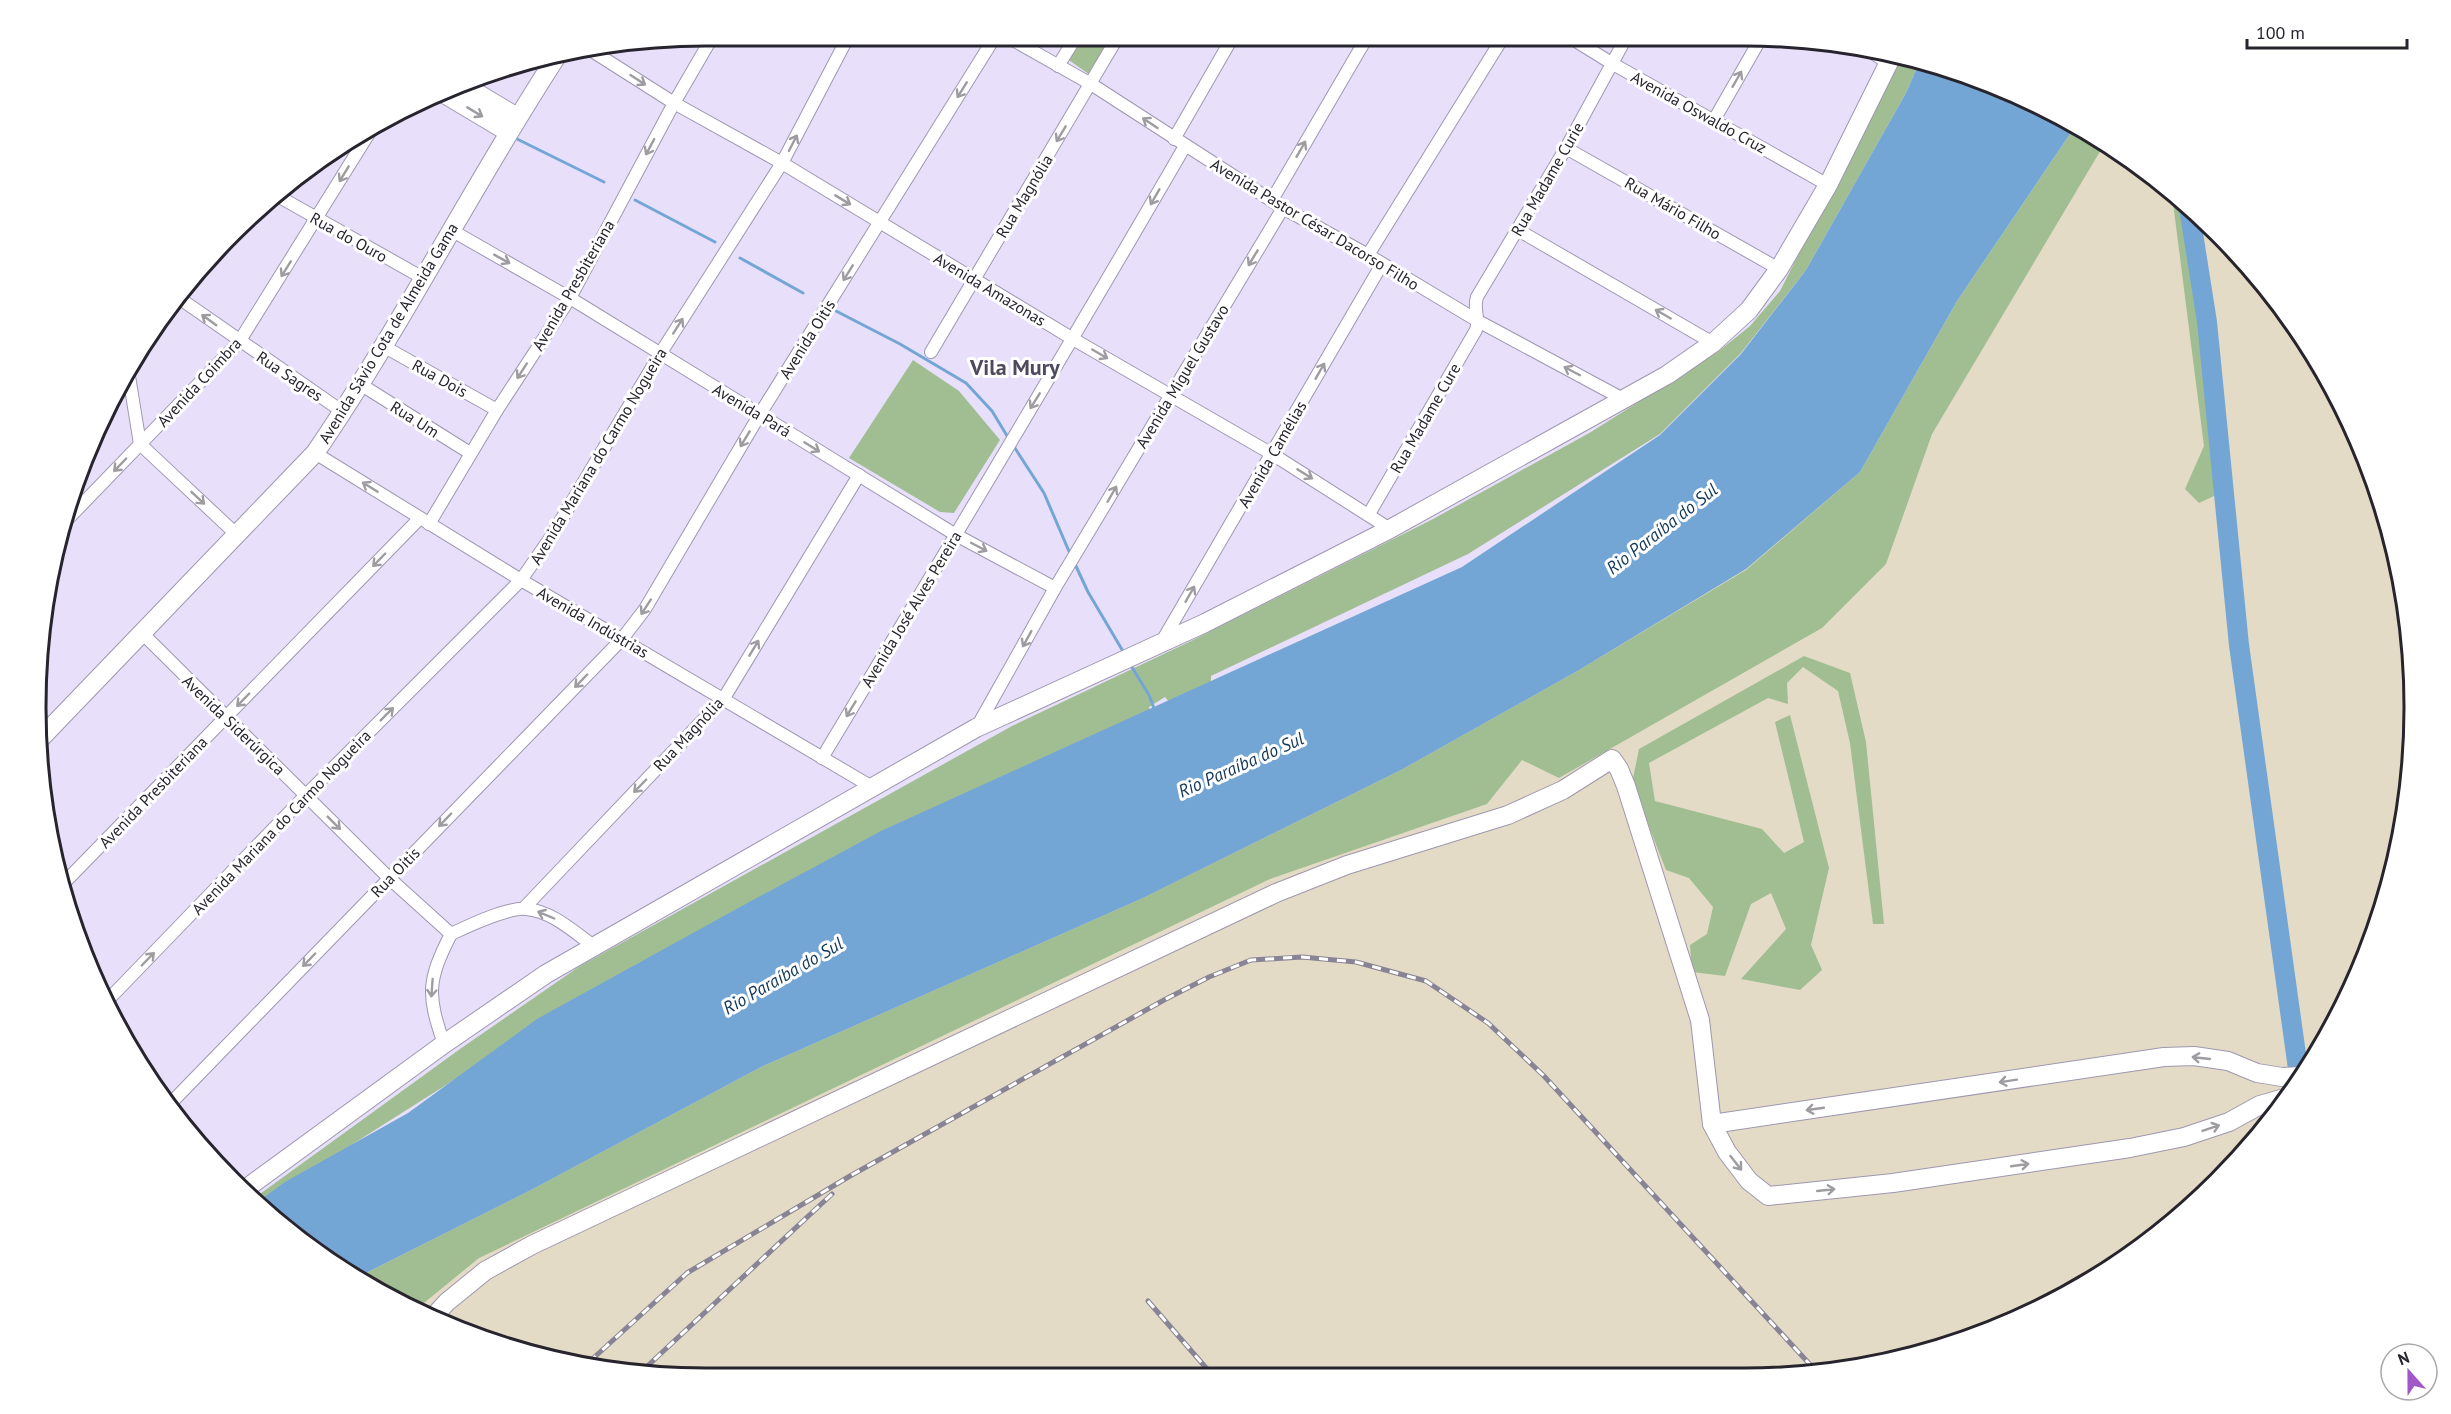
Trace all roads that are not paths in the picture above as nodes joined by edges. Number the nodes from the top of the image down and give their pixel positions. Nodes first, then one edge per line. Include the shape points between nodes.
1 (707, 46) edge
2 (843, 46) edge
3 (989, 46) edge
4 (1023, 46) edge
5 (1070, 46) edge
6 (1113, 46) edge
7 (1228, 46) edge
8 (1362, 46) edge
9 (1498, 46) edge
10 (1584, 46) edge
11 (1622, 46) edge
12 (1756, 47) edge
13 (599, 56) edge
14 (1883, 61) edge
15 (1613, 64) junction
16 (551, 65) edge
17 (1058, 66) junction
18 (1091, 84) junction
19 (471, 91) edge
20 (453, 97) edge
21 (674, 103) junction
22 (1714, 120) junction
23 (513, 124) junction
24 (1174, 139) junction
25 (362, 144) edge
26 (1185, 146) junction
27 (1566, 148) junction
28 (782, 163) junction
29 (1828, 185) junction
30 (284, 200) edge
31 (1272, 200) junction
32 (1283, 208) junction
33 (317, 219) junction
34 (880, 222) junction
35 (451, 230) junction
36 (1518, 230) junction
37 (1368, 255) junction
38 (1382, 264) junction
39 (1779, 269) junction
40 (423, 278) junction
41 (974, 279) junction
42 (570, 298) junction
43 (185, 302) edge
44 (1478, 321) junction
45 (1073, 339) junction
46 (239, 342) junction
47 (1713, 343) junction
48 (383, 346) junction
49 (931, 352) dead end
50 (660, 354) junction
51 (360, 384) junction
52 (131, 386) edge
53 (1170, 394) junction
54 (1623, 399) junction
55 (496, 410) junction
56 (343, 412) junction
57 (760, 414) junction
58 (140, 444) junction
59 (315, 453) junction
60 (470, 453) junction
61 (1272, 454) junction
62 (859, 475) junction
63 (78, 509) edge
64 (1370, 514) junction
65 (425, 521) junction
66 (1390, 529) junction
67 (236, 534) junction
68 (956, 535) junction
69 (521, 580) junction
70 (1055, 588) junction
71 (143, 634) junction
72 (622, 639) junction
73 (1161, 644) junction
74 (724, 698) junction
75 (226, 718) junction
76 (976, 728) junction
77 (47, 732) edge
78 (822, 758) junction
79 (872, 787) junction
80 (306, 795) junction
81 (69, 878) edge
82 (389, 878) junction
83 (524, 908) junction
84 (451, 934) junction
85 (595, 947) junction
86 (113, 995) edge
87 (444, 1044) junction
88 (2257, 1073) junction
89 (2291, 1077) edge
90 (175, 1098) edge
91 (2274, 1100) edge
92 (2260, 1105) junction
93 (1712, 1124) junction
94 (251, 1185) edge
95 (439, 1310) edge

1 - 21 street, Avenida Presbiteriana
28 -> 2 street, Avenida Mariana do Carmo Nogueira
3 -> 34 street, Avenida Oitis
4 - 17 street, Avenida Pastor César Dacorso Filho
5 - 17 street
6 - 18 street, Rua Magnólia
7 - 24 street
31 -> 8 street
9 - 37 street
10 - 15 street, Avenida Oswaldo Cruz
11 - 15 street, Rua Madame Curie
22 -> 12 street
13 -> 21 street, Avenida Amazonas
14 - 29 street
15 - 22 street, Avenida Oswaldo Cruz
15 - 27 street, Rua Madame Curie
16 - 23 street, Avenida Sávio Cota de Almeida Gama
17 - 18 street, Avenida Pastor César Dacorso Filho
24 -> 18 street, Avenida Pastor César Dacorso Filho
18 -> 41 street, Rua Magnólia
19 - 23 street
20 -> 23 street
21 - 28 street, Avenida Amazonas
21 -> 42 street, Avenida Presbiteriana
22 - 29 street, Avenida Oswaldo Cruz
23 - 35 street, Avenida Sávio Cota de Almeida Gama
24 - 26 street, Avenida Pastor César Dacorso Filho
25 -> 33 street, Avenida Coimbra
26 - 31 street, Avenida Pastor César Dacorso Filho
26 -> 45 street
27 - 36 street, Rua Madame Curie
27 - 39 street, Rua Mário Filho
28 -> 34 street, Avenida Amazonas
50 -> 28 street, Avenida Mariana do Carmo Nogueira
29 - 39 street
30 - 33 street, Rua do Ouro
31 - 32 street, Avenida Pastor César Dacorso Filho
32 - 37 street, Avenida Pastor César Dacorso Filho
32 -> 53 street, Avenida Miguel Gustavo
33 - 40 street, Rua do Ouro
33 -> 46 street, Avenida Coimbra
34 - 41 street, Avenida Amazonas
34 -> 57 street, Avenida Oitis
35 - 40 street, Avenida Sávio Cota de Almeida Gama
35 -> 42 street, Avenida Pará
36 - 44 street, Rua Madame Curie via 1476,300
47 -> 36 street
37 - 38 street, Avenida Pastor César Dacorso Filho
38 - 44 street, Avenida Pastor César Dacorso Filho
61 -> 38 street, Avenida Camélias
39 - 47 street via 1749,310
40 - 48 street, Avenida Sávio Cota de Almeida Gama
41 - 45 street, Avenida Amazonas
41 - 49 street, Rua Magnólia
42 - 50 street, Avenida Pará
42 -> 55 street, Avenida Presbiteriana
46 -> 43 street, Rua Sagres
54 -> 44 street, Avenida Pastor César Dacorso Filho
44 - 64 street, Rua Madame Cure
45 -> 53 street, Avenida Amazonas
45 -> 68 street, Avenida José Alves Pereira
46 - 56 street, Rua Sagres
46 - 58 street, Avenida Coimbra
47 - 54 street
48 - 51 street, Avenida Sávio Cota de Almeida Gama
48 - 55 street, Rua Dois
50 - 57 street, Avenida Pará
50 - 69 street, Avenida Mariana do Carmo Nogueira via 551,537
51 - 56 street, Avenida Sávio Cota de Almeida Gama
51 - 60 street, Rua Um
52 - 58 street
53 - 61 street, Avenida Amazonas
70 -> 53 street, Avenida Miguel Gustavo
54 - 66 street
55 - 60 street, Avenida Presbiteriana
56 - 59 street, Avenida Sávio Cota de Almeida Gama
57 -> 62 street, Avenida Pará
57 -> 72 street, Avenida Oitis via 645,609
58 -> 63 street, Avenida Coimbra
58 -> 67 street
65 -> 59 street, Avenida Indústrias
59 - 67 street, Avenida Sávio Cota de Almeida Gama
60 - 65 street, Avenida Presbiteriana
61 -> 64 street, Avenida Amazonas
73 -> 61 street, Avenida Camélias
62 - 68 street, Avenida Pará
74 -> 62 street, Rua Magnólia
64 - 66 street, Avenida Amazonas
65 - 69 street, Avenida Indústrias
65 -> 75 street, Avenida Presbiteriana
66 - 73 street
67 - 71 street, Avenida Sávio Cota de Almeida Gama
68 -> 70 street, Avenida Pará
68 -> 78 street, Avenida José Alves Pereira
69 - 72 street, Avenida Indústrias
80 -> 69 street, Avenida Mariana do Carmo Nogueira
70 -> 76 street
71 - 75 street, Avenida Siderúrgica
71 - 77 street, Avenida Sávio Cota de Almeida Gama
72 - 74 street, Avenida Indústrias
72 -> 82 street, Rua Oitis
73 - 76 street
74 - 78 street, Avenida Indústrias
74 -> 83 street, Rua Magnólia
75 - 80 street, Avenida Siderúrgica
75 - 81 street, Avenida Presbiteriana
76 - 79 street
78 - 79 street, Avenida Indústrias
79 - 85 street
80 -> 82 street, Avenida Siderúrgica
86 -> 80 street, Avenida Mariana do Carmo Nogueira
82 - 84 street, Avenida Siderúrgica
82 -> 90 street, Rua Oitis
83 - 84 street
85 -> 83 street via 559,921
84 -> 87 street via 436,963 431,984 435,1018
85 - 87 street via 546,974
87 - 94 street
88 - 89 street
88 - 92 street
88 -> 93 street via 2228,1060 2164,1057
91 - 92 street
93 -> 92 street via 1749,1181 1768,1196 1893,1183 2130,1148 2184,1137 2229,1122
93 - 95 street via 1700,1020 1626,786 1612,759 1563,790 1508,815 1347,865 1276,893 626,1199 485,1271

